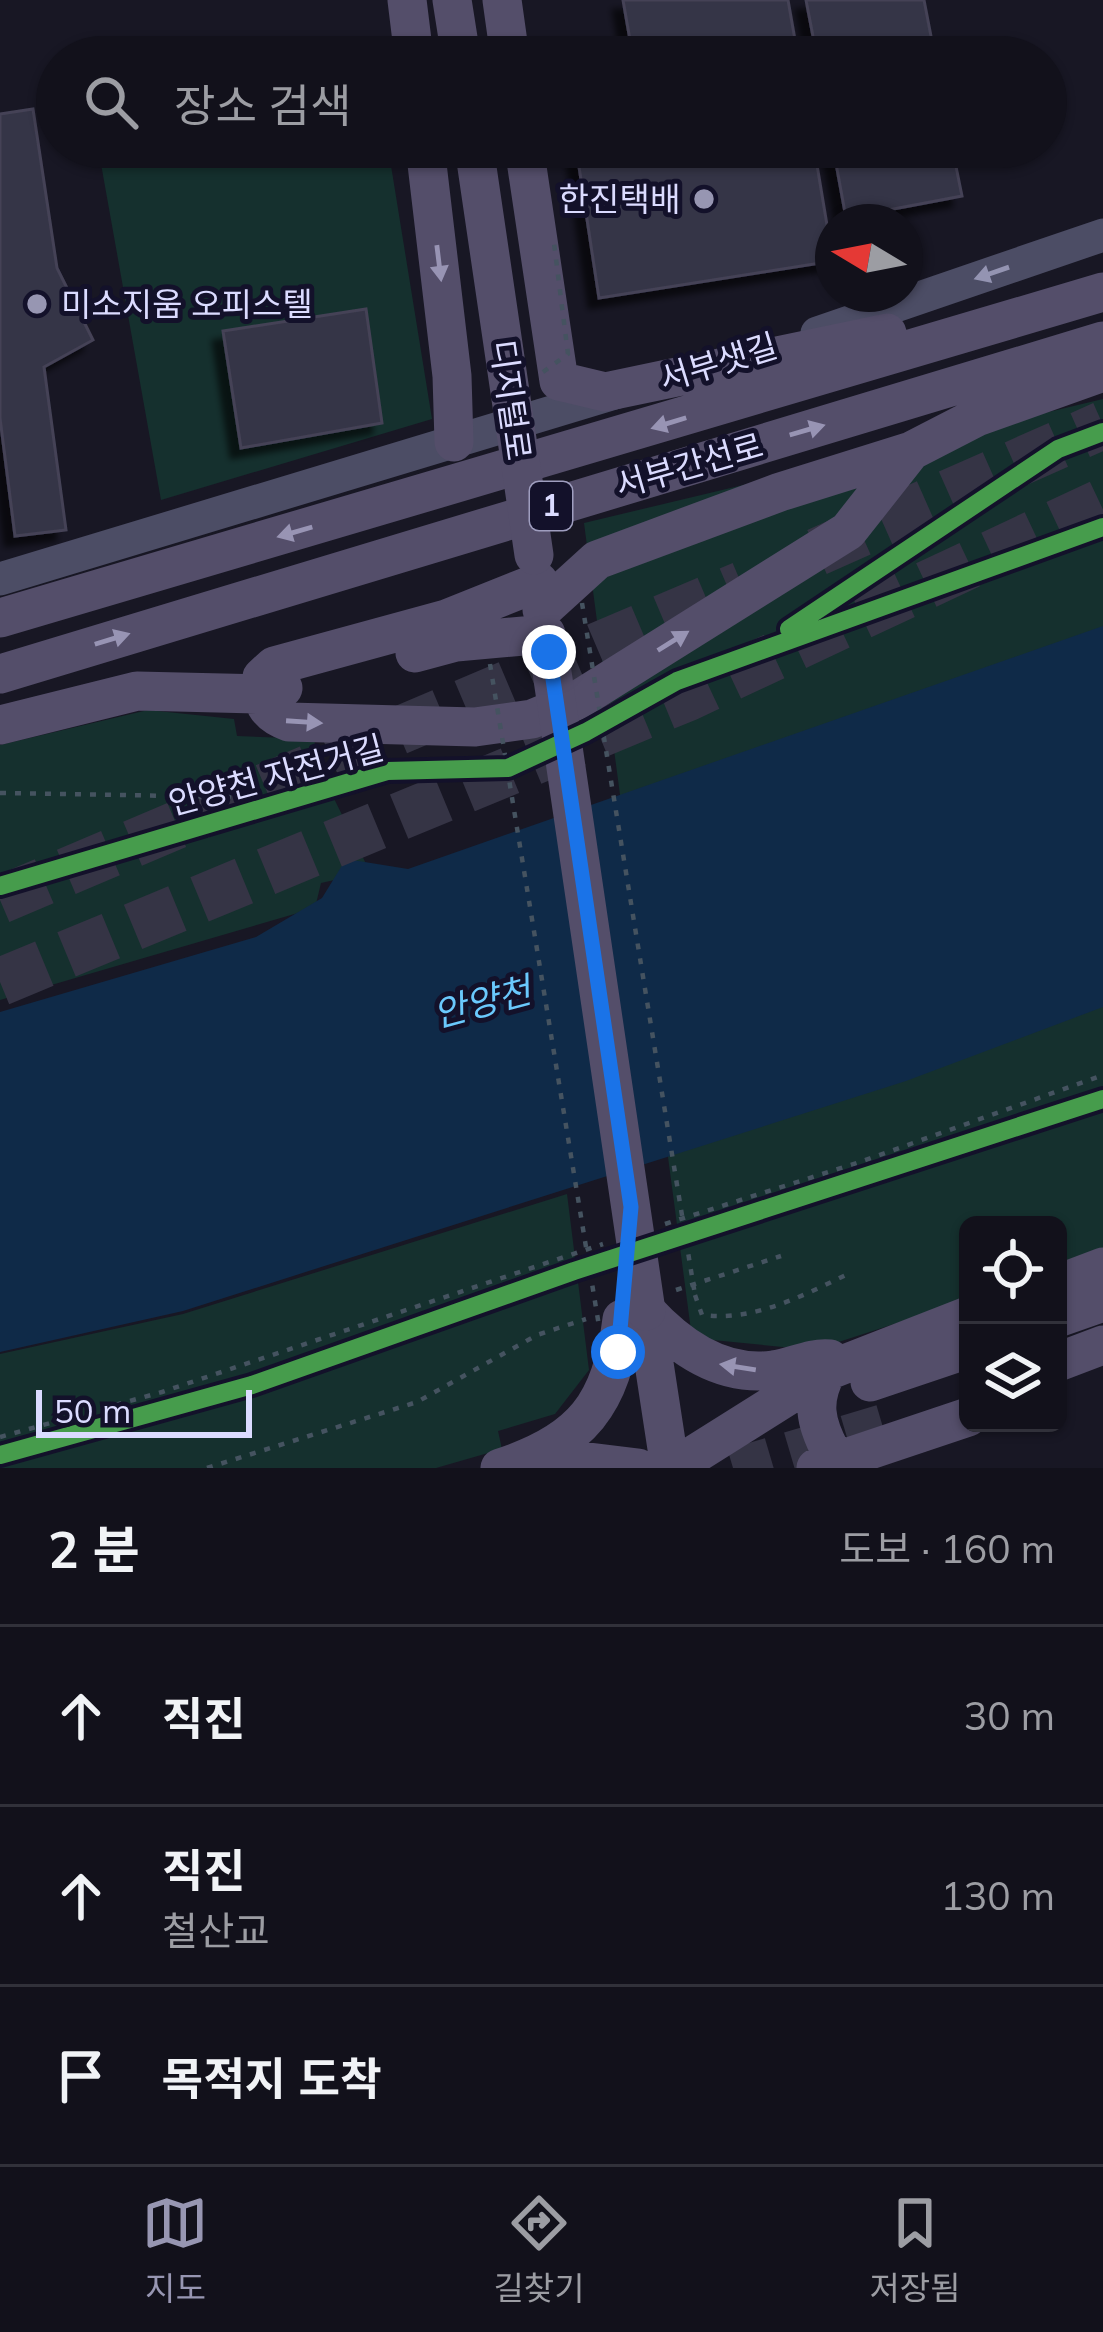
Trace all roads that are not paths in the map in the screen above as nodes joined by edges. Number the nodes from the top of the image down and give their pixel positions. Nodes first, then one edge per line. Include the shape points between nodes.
1 (407, 0) edge
2 (452, 0) edge
3 (502, 0) edge
4 (411, 36) edge
5 (457, 36) edge
6 (507, 36) edge
7 (427, 168) edge
8 (477, 168) edge
9 (526, 168) edge
10 (1103, 235) edge
11 (1103, 289) edge
12 (1103, 341) edge
13 (1103, 372) edge
14 (549, 378) junction
15 (634, 388) junction
16 (537, 416) junction
17 (454, 442) junction
18 (910, 451) junction
19 (0, 579) edge
20 (542, 607) junction
21 (0, 618) edge
22 (0, 674) edge
23 (261, 694) junction
24 (0, 725) edge
25 (1103, 1267) edge
26 (1067, 1280) edge
27 (1103, 1302) edge
28 (628, 1312) junction
29 (1067, 1315) edge
30 (959, 1320) edge
31 (1103, 1346) edge
32 (959, 1350) edge
33 (1067, 1358) edge
34 (848, 1371) junction
35 (1103, 1371) edge
36 (1067, 1384) edge
37 (959, 1397) edge
38 (959, 1420) edge
39 (882, 1424) tunnel mouth
40 (539, 1456) junction
41 (831, 1463) edge
42 (500, 1468) edge
43 (638, 1468) edge
44 (671, 1468) edge

1 - 4 main road
2 - 5 main road
3 - 6 main road
7 -> 17 main road
8 - 20 main road, 디지털로, bridge
9 - 14 main road
10 -> 15 street, 서부샛길
11 - 15 main road
11 -> 21 main road, 서부간선로 / 1
22 -> 12 main road, 서부간선로 / 1
13 - 18 main road via 977,417
14 - 15 main road via 587,391
14 - 16 street
15 - 16 street, 서부샛길
16 - 17 street, 서부샛길
17 - 19 street, 서부샛길
18 - 20 main road via 597,560
23 -> 18 main road via 274,717 289,722 476,727 532,719 578,700 848,531
20 - 23 main road via 456,642
20 - 28 main road, 디지털로, bridge via 637,1234
23 - 24 main road via 137,691
25 - 26 main road
27 - 29 main road
34 -> 28 main road via 818,1358 772,1370 718,1364
28 - 40 main road via 603,1399
28 - 44 main road
30 - 34 main road
31 - 33 main road
32 - 34 main road
34 - 41 main road via 816,1392
34 - 44 main road
35 - 36 main road
37 - 39 main road
38 - 41 main road
40 - 42 main road
40 - 43 main road

